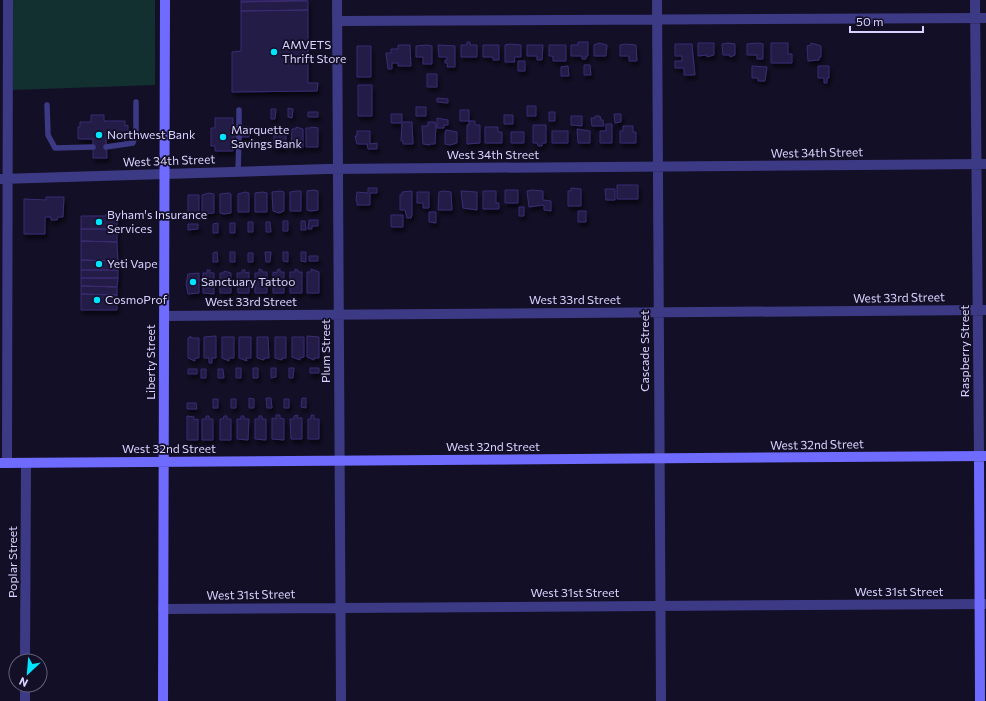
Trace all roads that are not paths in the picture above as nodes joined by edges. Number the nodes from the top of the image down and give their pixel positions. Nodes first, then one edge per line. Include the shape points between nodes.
1 (8, 0) edge
2 (165, 0) edge
3 (337, 0) edge
4 (657, 0) edge
5 (975, 0) edge
6 (975, 18) junction
7 (986, 18) edge
8 (657, 20) junction
9 (337, 21) junction
10 (136, 102) dead end
11 (48, 105) dead end
12 (239, 110) dead end
13 (239, 127) dead end
14 (238, 137) dead end
15 (106, 147) dead end
16 (93, 148) dead end
17 (982, 164) edge
18 (656, 167) junction
19 (338, 169) junction
20 (238, 172) junction
21 (164, 174) junction
22 (4, 179) edge
23 (982, 310) edge
24 (658, 313) junction
25 (339, 315) junction
26 (164, 316) junction
27 (982, 457) edge
28 (340, 460) junction
29 (658, 460) junction
30 (164, 462) junction
31 (4, 463) edge
32 (26, 463) junction
33 (982, 604) edge
34 (659, 606) junction
35 (341, 607) junction
36 (163, 609) junction
37 (25, 653) edge
38 (163, 701) edge
39 (341, 701) edge
40 (661, 701) edge
41 (980, 701) edge

1 - 22 street
2 - 21 street, Liberty Street
3 - 9 street, Plum Street
4 - 8 street, Cascade Street
5 - 6 street, Raspberry Street
6 - 7 street
6 - 8 street
6 - 17 street, Raspberry Street
8 - 9 street
8 - 18 street, Cascade Street
9 - 19 street, Plum Street
10 - 15 lane via 136,130 133,143
11 - 16 lane via 48,135 54,148
12 - 13 lane
14 - 20 lane
17 - 18 street, West 34th Street
17 - 23 street, Raspberry Street
18 - 19 street, West 34th Street
18 - 24 street, Cascade Street
19 - 20 street, West 34th Street
19 - 25 street, Plum Street
20 - 21 street, West 34th Street
21 - 22 street, West 34th Street
21 - 26 street, Liberty Street
22 - 31 street
23 - 24 street, West 33rd Street
23 - 27 street, Raspberry Street
24 - 25 street, West 33rd Street
24 - 29 street, Cascade Street
25 - 26 street, West 33rd Street
25 - 28 street, Plum Street
26 - 30 street, Liberty Street
27 - 29 street, West 32nd Street
27 - 33 street, Raspberry Street
28 - 29 street, West 32nd Street
28 - 30 street, West 32nd Street
28 - 35 street, Plum Street
29 - 34 street, Cascade Street
30 - 32 street, West 32nd Street
30 - 36 street, Liberty Street
31 - 32 street, West 32nd Street
32 - 37 street, Poplar Street
33 - 34 street, West 31st Street
33 - 41 street, Raspberry Street
34 - 35 street, West 31st Street
34 - 40 street, Cascade Street
35 - 36 street, West 31st Street
35 - 39 street, Plum Street
36 - 38 street, Liberty Street

